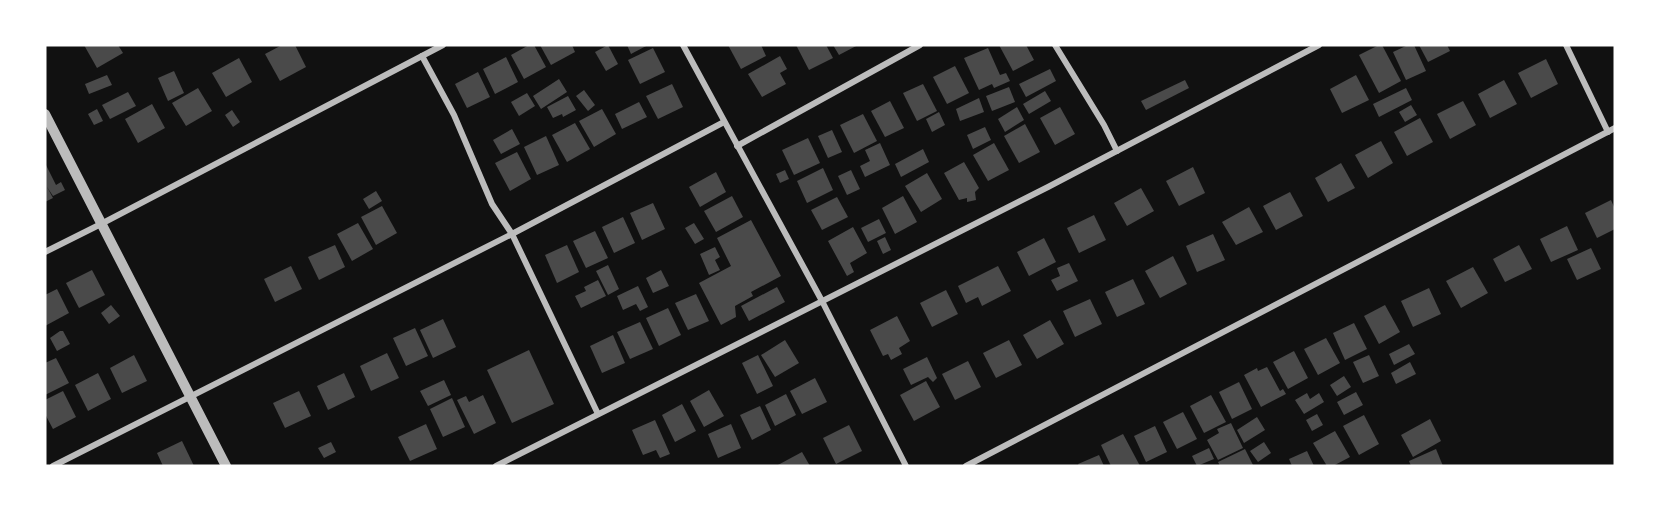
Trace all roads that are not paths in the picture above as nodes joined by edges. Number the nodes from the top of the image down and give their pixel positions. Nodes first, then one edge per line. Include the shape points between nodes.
1 (443, 45) edge
2 (683, 45) edge
3 (920, 45) edge
4 (1055, 45) edge
5 (1300, 45) edge
6 (1318, 45) edge
7 (1566, 45) edge
8 (1304, 53) junction
9 (422, 56) junction
10 (45, 114) edge
11 (724, 122) junction
12 (1615, 128) edge
13 (1608, 132) junction
14 (737, 146) junction
15 (1117, 151) junction
16 (101, 224) junction
17 (512, 234) junction
18 (45, 252) edge
19 (822, 301) junction
20 (192, 397) junction
21 (598, 414) junction
22 (54, 466) edge
23 (226, 466) edge
24 (496, 466) edge
25 (906, 466) edge
26 (966, 466) edge

1 - 9 street
2 - 11 street
3 - 14 street
4 - 15 street
5 - 8 street
6 - 8 street
7 - 13 street
8 - 15 street
9 - 16 street
9 - 17 street via 454,115 492,204
10 - 16 street
11 - 14 street
11 - 17 street
12 - 13 street
13 - 26 street
14 - 19 street
15 - 19 street
16 - 18 street
16 - 20 street
17 - 20 street
17 - 21 street
19 - 21 street
19 - 25 street
20 - 22 street
20 - 23 street
21 - 24 street

